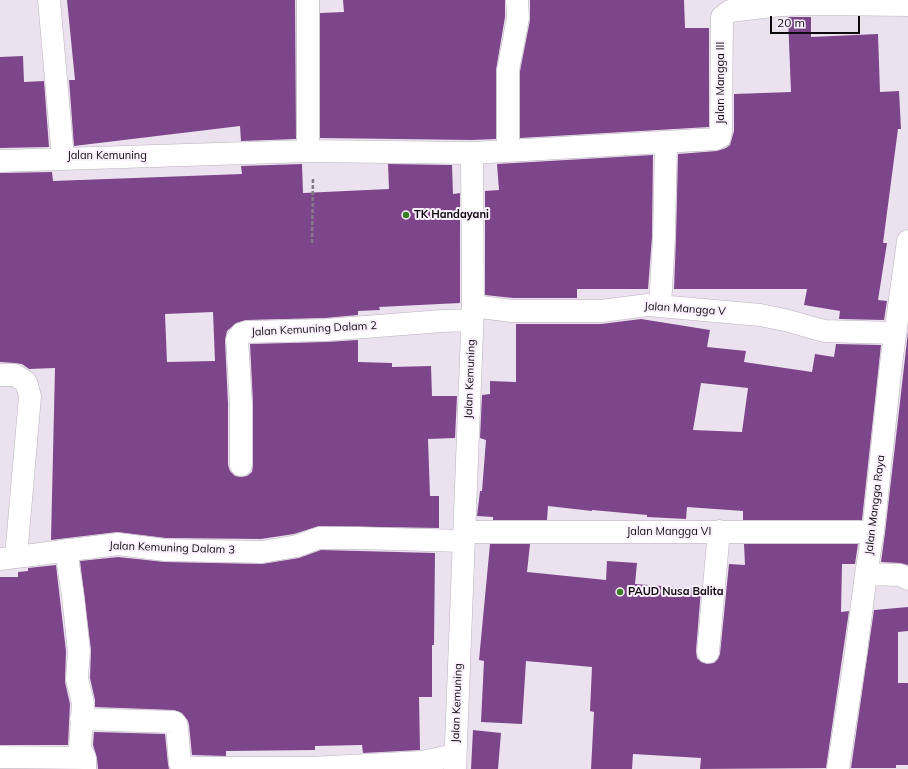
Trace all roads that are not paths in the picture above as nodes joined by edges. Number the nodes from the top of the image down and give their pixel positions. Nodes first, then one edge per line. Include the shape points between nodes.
1 (49, 0) edge
2 (308, 0) edge
3 (517, 0) edge
4 (908, 5) edge
5 (666, 142) junction
6 (310, 151) junction
7 (508, 151) junction
8 (472, 153) junction
9 (63, 158) junction
10 (0, 161) edge
11 (908, 241) edge
12 (660, 306) junction
13 (473, 313) junction
14 (895, 333) junction
15 (899, 364) edge
16 (0, 375) edge
17 (241, 466) dead end
18 (719, 531) junction
19 (873, 532) junction
20 (464, 537) junction
21 (66, 550) junction
22 (8, 558) edge
23 (866, 574) junction
24 (908, 579) edge
25 (708, 652) dead end
26 (82, 719) junction
27 (0, 757) edge
28 (455, 762) edge
29 (85, 764) edge
30 (838, 769) edge

1 - 9 street, Jalan Kemuning
2 - 6 street
3 - 7 street via 518,18 508,70
4 - 5 street, Jalan Mangga III via 780,5 730,11 722,17 720,137
5 - 7 street, Jalan Mangga III
5 - 12 street
6 - 8 street, Jalan Kemuning
6 - 9 street, Jalan Kemuning
7 - 8 street, Jalan Mangga III
8 - 13 street, Jalan Kemuning
9 - 10 street
11 - 14 street, Jalan Mangga Raya
12 - 13 street, Jalan Mangga V via 648,305 601,311
12 - 14 street, Jalan Mangga V via 760,315 824,331
13 - 17 street, Jalan Kemuning Dalam 2 via 442,321 241,334 237,339
13 - 20 street, Jalan Kemuning
14 - 15 street, Jalan Mangga Raya
15 - 19 street, Jalan Mangga Raya
16 - 22 street via 15,375 26,382 30,396
18 - 19 street, Jalan Mangga VI
18 - 20 street, Jalan Mangga VI
18 - 25 street
19 - 23 street, Jalan Mangga Raya
20 - 21 street, Jalan Kemuning Dalam 3 via 319,538 297,546 262,552 165,550 118,544
20 - 28 street, Jalan Kemuning
21 - 22 street, Jalan Kemuning Dalam 3
21 - 26 street via 79,651 77,679 83,704
23 - 24 street via 900,575
23 - 30 street, Jalan Mangga Raya
26 - 28 street via 174,722 177,728 180,763 187,767 301,768
26 - 29 street via 80,748
27 - 29 street

